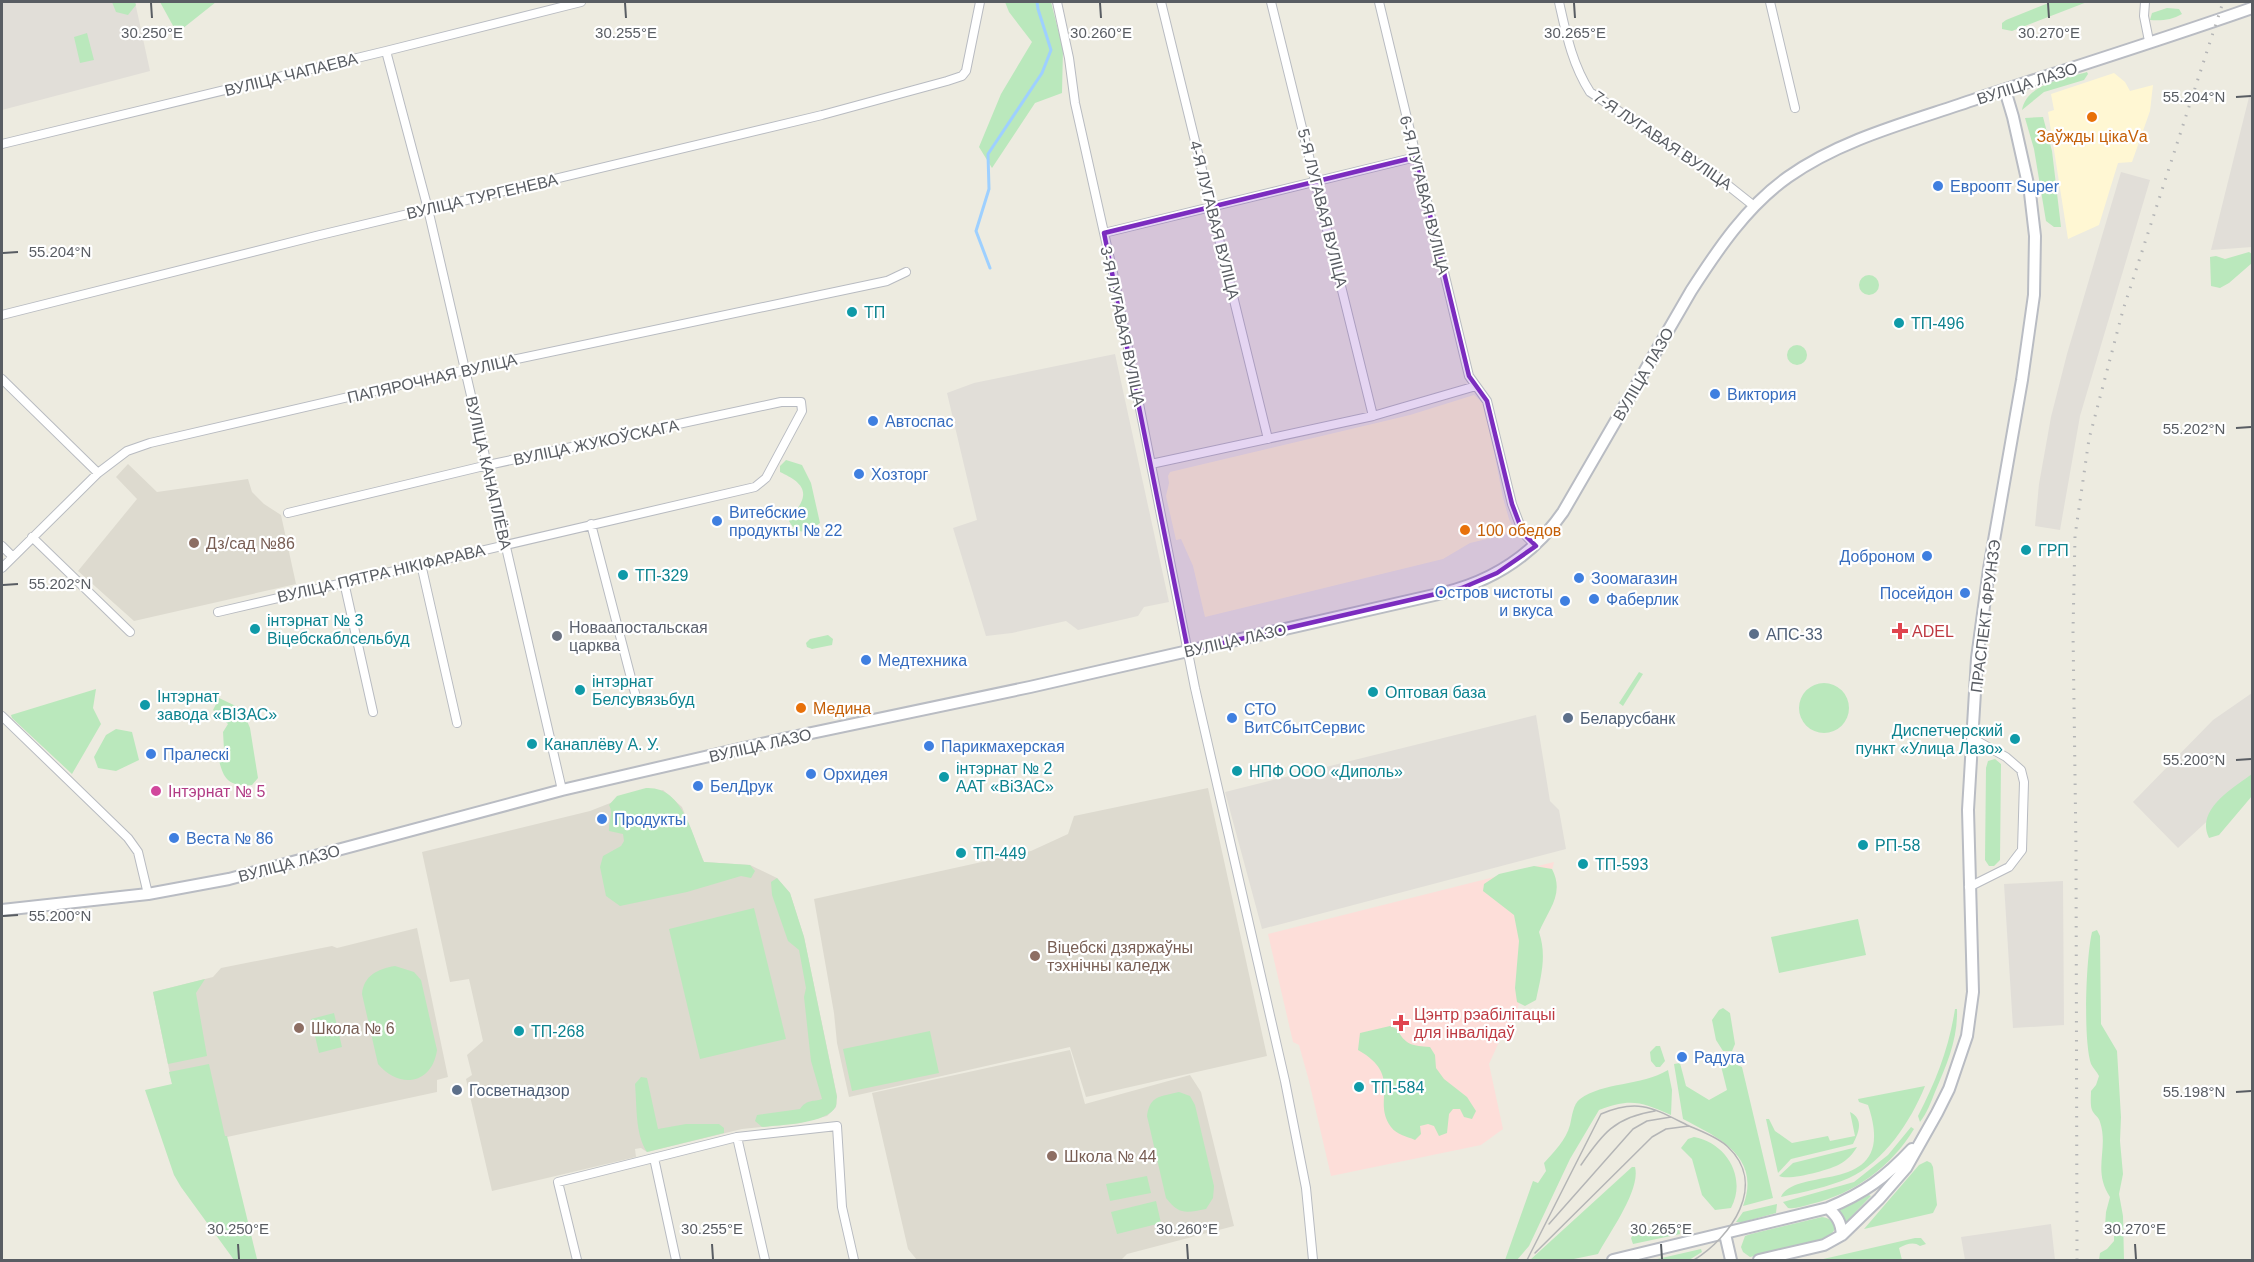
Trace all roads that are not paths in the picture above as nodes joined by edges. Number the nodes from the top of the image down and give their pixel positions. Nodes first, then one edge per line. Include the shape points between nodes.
1 (580, 2) edge
2 (980, 2) edge
3 (1057, 2) edge
4 (1161, 2) edge
5 (1271, 2) edge
6 (1379, 2) edge
7 (1558, 2) edge
8 (1770, 2) edge
9 (2145, 2) edge
10 (2253, 8) edge
11 (2149, 41) junction
12 (386, 51) junction
13 (2005, 90) junction
14 (1796, 108) dead end
15 (2, 144) edge
16 (1416, 157) junction
17 (1317, 182) junction
18 (1754, 206) junction
19 (1212, 208) junction
20 (428, 209) junction
21 (1104, 233) junction
22 (906, 272) dead end
23 (2, 315) edge
24 (465, 370) junction
25 (2, 379) edge
26 (1476, 386) junction
27 (1373, 416) junction
28 (1268, 439) junction
29 (1151, 464) junction
30 (488, 465) junction
31 (98, 473) junction
32 (755, 487) joint
33 (288, 513) dead end
34 (591, 524) junction
35 (32, 537) junction
36 (506, 544) junction
37 (2, 546) edge
38 (1536, 546) junction
39 (12, 556) junction
40 (421, 564) junction
41 (2, 568) edge
42 (344, 582) junction
43 (218, 612) dead end
44 (129, 632) dead end
45 (1188, 651) junction
46 (637, 701) dead end
47 (373, 712) dead end
48 (2, 716) edge
49 (458, 723) dead end
50 (1971, 738) junction
51 (562, 790) junction
52 (1969, 887) junction
53 (148, 894) junction
54 (2, 910) edge
55 (737, 1137) junction
56 (1923, 1138) junction
57 (654, 1158) junction
58 (1828, 1208) junction
59 (1725, 1234) junction
60 (1842, 1235) junction
61 (577, 1260) edge
62 (676, 1260) edge
63 (765, 1260) edge
64 (854, 1260) edge
65 (1313, 1260) edge
66 (1613, 1260) edge
67 (1731, 1260) edge
68 (1760, 1260) edge

1 - 12 street, ВУЛІЦА ЧАПАЕВА
2 - 20 street, ВУЛІЦА ТУРГЕНЕВА via 962,76 822,115
3 - 21 street, 3-Я ЛУГАВАЯ ВУЛІЦА
4 - 19 street, 4-Я ЛУГАВАЯ ВУЛІЦА
5 - 17 street, 5-Я ЛУГАВАЯ ВУЛІЦА
6 - 16 street, 6-Я ЛУГАВАЯ ВУЛІЦА
7 - 18 street, 7-Я ЛУГАВАЯ ВУЛІЦА via 1573,60 1590,92 1715,175
8 - 14 street
9 - 11 street
10 - 11 street, ВУЛІЦА ЛАЗО
11 - 13 street, ВУЛІЦА ЛАЗО
12 - 15 street, ВУЛІЦА ЧАПАЕВА
12 - 20 street, ВУЛІЦА КАНАПЛЁВА
13 - 18 street, ВУЛІЦА ЛАЗО via 1845,145 1788,177
13 - 50 street, ПРАСПЕКТ ФРУНЗЭ via 2030,193 2035,236 2034,295 1989,569
16 - 17 street
16 - 26 street, 6-Я ЛУГАВАЯ ВУЛІЦА via 1469,376
17 - 19 street
17 - 27 street, 5-Я ЛУГАВАЯ ВУЛІЦА
18 - 38 street, ВУЛІЦА ЛАЗО via 1691,291 1563,512
19 - 21 street
19 - 28 street, 4-Я ЛУГАВАЯ ВУЛІЦА
20 - 23 street, ВУЛІЦА ТУРГЕНЕВА
20 - 24 street, ВУЛІЦА КАНАПЛЁВА
21 - 29 street, 3-Я ЛУГАВАЯ ВУЛІЦА
22 - 24 street, ПАПЯРОЧНАЯ ВУЛІЦА via 887,280
24 - 30 street, ВУЛІЦА КАНАПЛЁВА
24 - 31 street, ПАПЯРОЧНАЯ ВУЛІЦА via 150,443 128,451
25 - 31 street
26 - 27 street
26 - 38 street, 6-Я ЛУГАВАЯ ВУЛІЦА via 1487,401 1519,523
27 - 28 street
28 - 29 street
29 - 45 street, 3-Я ЛУГАВАЯ ВУЛІЦА
30 - 32 street, ВУЛІЦА ЖУКОЎСКАГА via 781,402 801,402 802,411 766,478
30 - 33 street, ВУЛІЦА ЖУКОЎСКАГА
30 - 36 street, ВУЛІЦА КАНАПЛЁВА
31 - 35 street, ПАПЯРОЧНАЯ ВУЛІЦА
32 - 34 street, ВУЛІЦА ПЯТРА НІКІФАРАВА
34 - 36 street, ВУЛІЦА ПЯТРА НІКІФАРАВА
34 - 46 street
35 - 39 street, ПАПЯРОЧНАЯ ВУЛІЦА
35 - 44 street
36 - 40 street, ВУЛІЦА ПЯТРА НІКІФАРАВА
36 - 51 street, ВУЛІЦА КАНАПЛЁВА
37 - 39 street
38 - 45 street, ВУЛІЦА ЛАЗО via 1497,573 1457,590
39 - 41 street, ПАПЯРОЧНАЯ ВУЛІЦА
40 - 42 street, ВУЛІЦА ПЯТРА НІКІФАРАВА
40 - 49 street
42 - 43 street, ВУЛІЦА ПЯТРА НІКІФАРАВА
42 - 47 street
45 - 51 street, ВУЛІЦА ЛАЗО
45 - 65 street, 3-Я ЛУГАВАЯ ВУЛІЦА via 1285,1081 1306,1188
48 - 53 street via 128,838 138,852
50 - 52 street, ПРАСПЕКТ ФРУНЗЭ
50 - 52 street via 2007,757 2021,770 2024,794 2022,850 2008,867
51 - 53 street, ВУЛІЦА ЛАЗО via 229,879
52 - 56 street, ПРАСПЕКТ ФРУНЗЭ via 1971,1020 1948,1089
53 - 54 street, ВУЛІЦА ЛАЗО
55 - 57 street
55 - 63 street
55 - 64 street via 837,1126 842,1207
56 - 58 street, ПРАСПЕКТ ФРУНЗЭ via 1871,1187
56 - 60 street, ПРАСПЕКТ ФРУНЗЭ via 1906,1168
57 - 61 street via 558,1182
57 - 62 street
58 - 59 street, ПРАСПЕКТ ФРУНЗЭ
58 - 60 street via 1841,1225
59 - 66 street, ПРАСПЕКТ ФРУНЗЭ
59 - 67 street
60 - 68 street, ПРАСПЕКТ ФРУНЗЭ via 1824,1245

